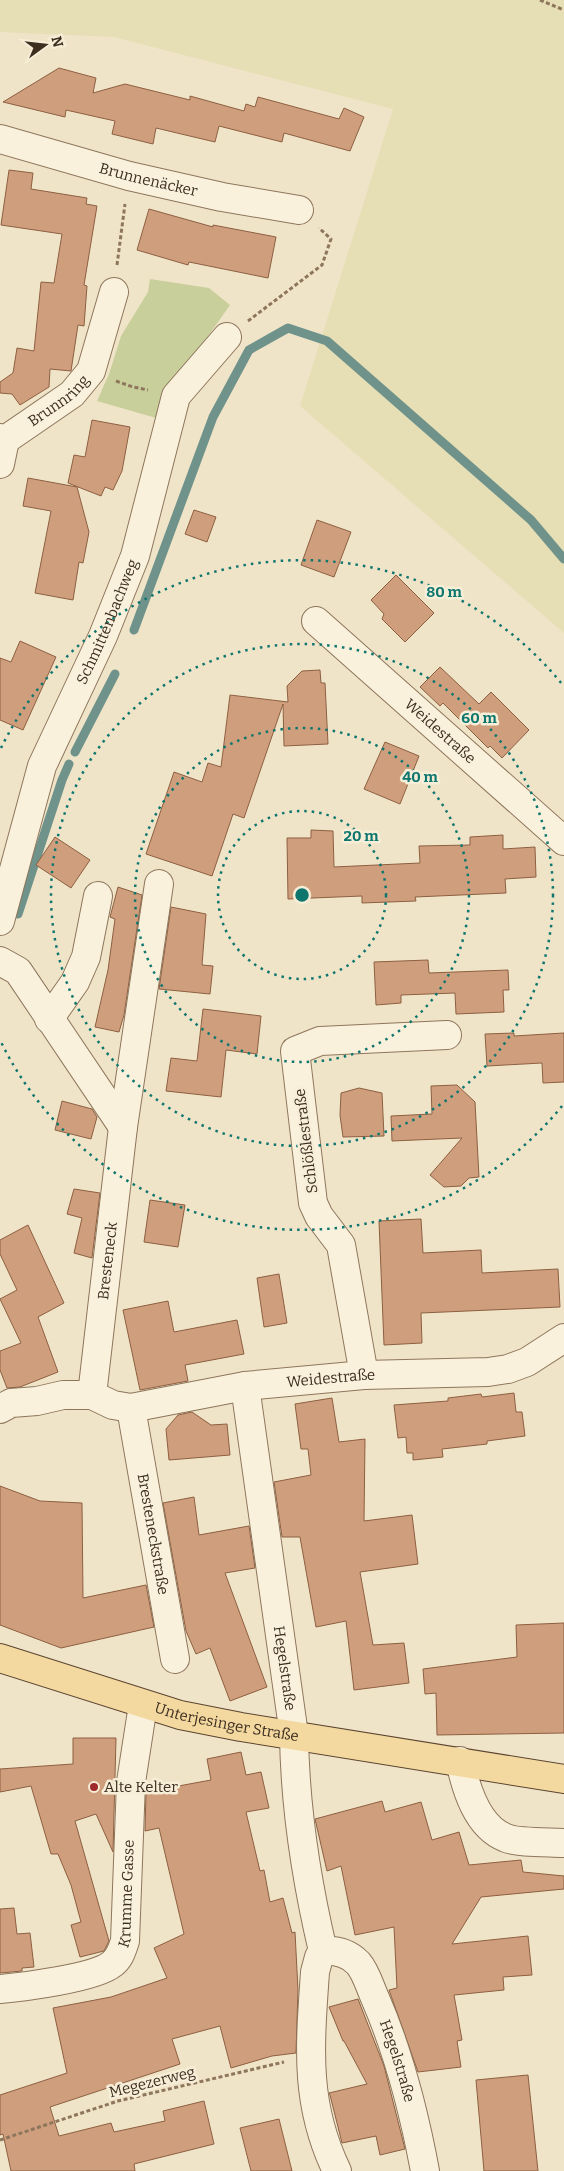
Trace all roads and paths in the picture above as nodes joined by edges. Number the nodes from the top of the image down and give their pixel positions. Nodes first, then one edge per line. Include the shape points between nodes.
1 (540, 0) edge
2 (564, 10) edge
3 (0, 139) edge
4 (128, 176) junction
5 (299, 210) joint
6 (114, 292) joint
7 (227, 337) joint
8 (91, 371) junction
9 (176, 396) junction
10 (2, 447) edge
11 (316, 621) dead end
12 (564, 841) edge
13 (159, 884) dead end
14 (98, 896) dead end
15 (0, 919) edge
16 (0, 961) edge
17 (48, 1019) junction
18 (447, 1036) dead end
19 (123, 1127) junction
20 (564, 1338) edge
21 (364, 1375) junction
22 (245, 1386) junction
23 (92, 1395) junction
24 (131, 1408) junction
25 (0, 1409) edge
26 (0, 1658) edge
27 (175, 1659) dead end
28 (143, 1704) junction
29 (294, 1735) junction
30 (460, 1761) junction
31 (564, 1779) edge
32 (564, 1843) edge
33 (323, 1951) junction
34 (0, 1988) edge
35 (311, 2055) junction
36 (0, 2140) edge
37 (337, 2171) edge
38 (425, 2171) edge

1 - 2 path
3 - 4 street, Brunnenäcker
4 - 5 street, Brunnenäcker
4 - 6 path
5 - 7 path via 331,239 322,265
6 - 8 street, Brunnring
7 - 9 street, Schmittenbachweg
8 - 9 path via 132,387
8 - 10 street, Brunnring via 72,394
9 - 15 street, Schmittenbachweg via 135,556 104,636 42,766
11 - 12 street, Weidestraße
13 - 19 street, Bresteneck
14 - 17 street via 86,956 75,982
16 - 17 street via 18,971
17 - 19 street
18 - 21 street, Schlößlestraße via 320,1041 295,1051 313,1204 341,1245
19 - 23 street, Bresteneck
20 - 21 street, Weidestraße via 527,1362 508,1369
21 - 22 street, Weidestraße
22 - 24 street, Weidestraße
22 - 29 street, Hegelstraße
23 - 24 street, Weidestraße
23 - 25 street via 63,1395 11,1403
24 - 27 street, Bresteneckstraße
26 - 28 main road, Unterjesinger Straße
28 - 29 main road, Unterjesinger Straße via 213,1722
28 - 34 street, Krumme Gasse via 131,1782 125,1941 121,1955 111,1965 95,1972 47,1983
29 - 30 main road, Unterjesinger Straße
29 - 33 street, Hegelstraße via 301,1846
30 - 31 main road, Unterjesinger Straße
30 - 32 street via 480,1816 492,1829 507,1838
33 - 35 street via 315,1972
33 - 38 street, Hegelstraße via 344,1953 358,1964 380,2008 402,2071
35 - 36 path, Megezerweg via 118,2101
35 - 37 street via 314,2105

